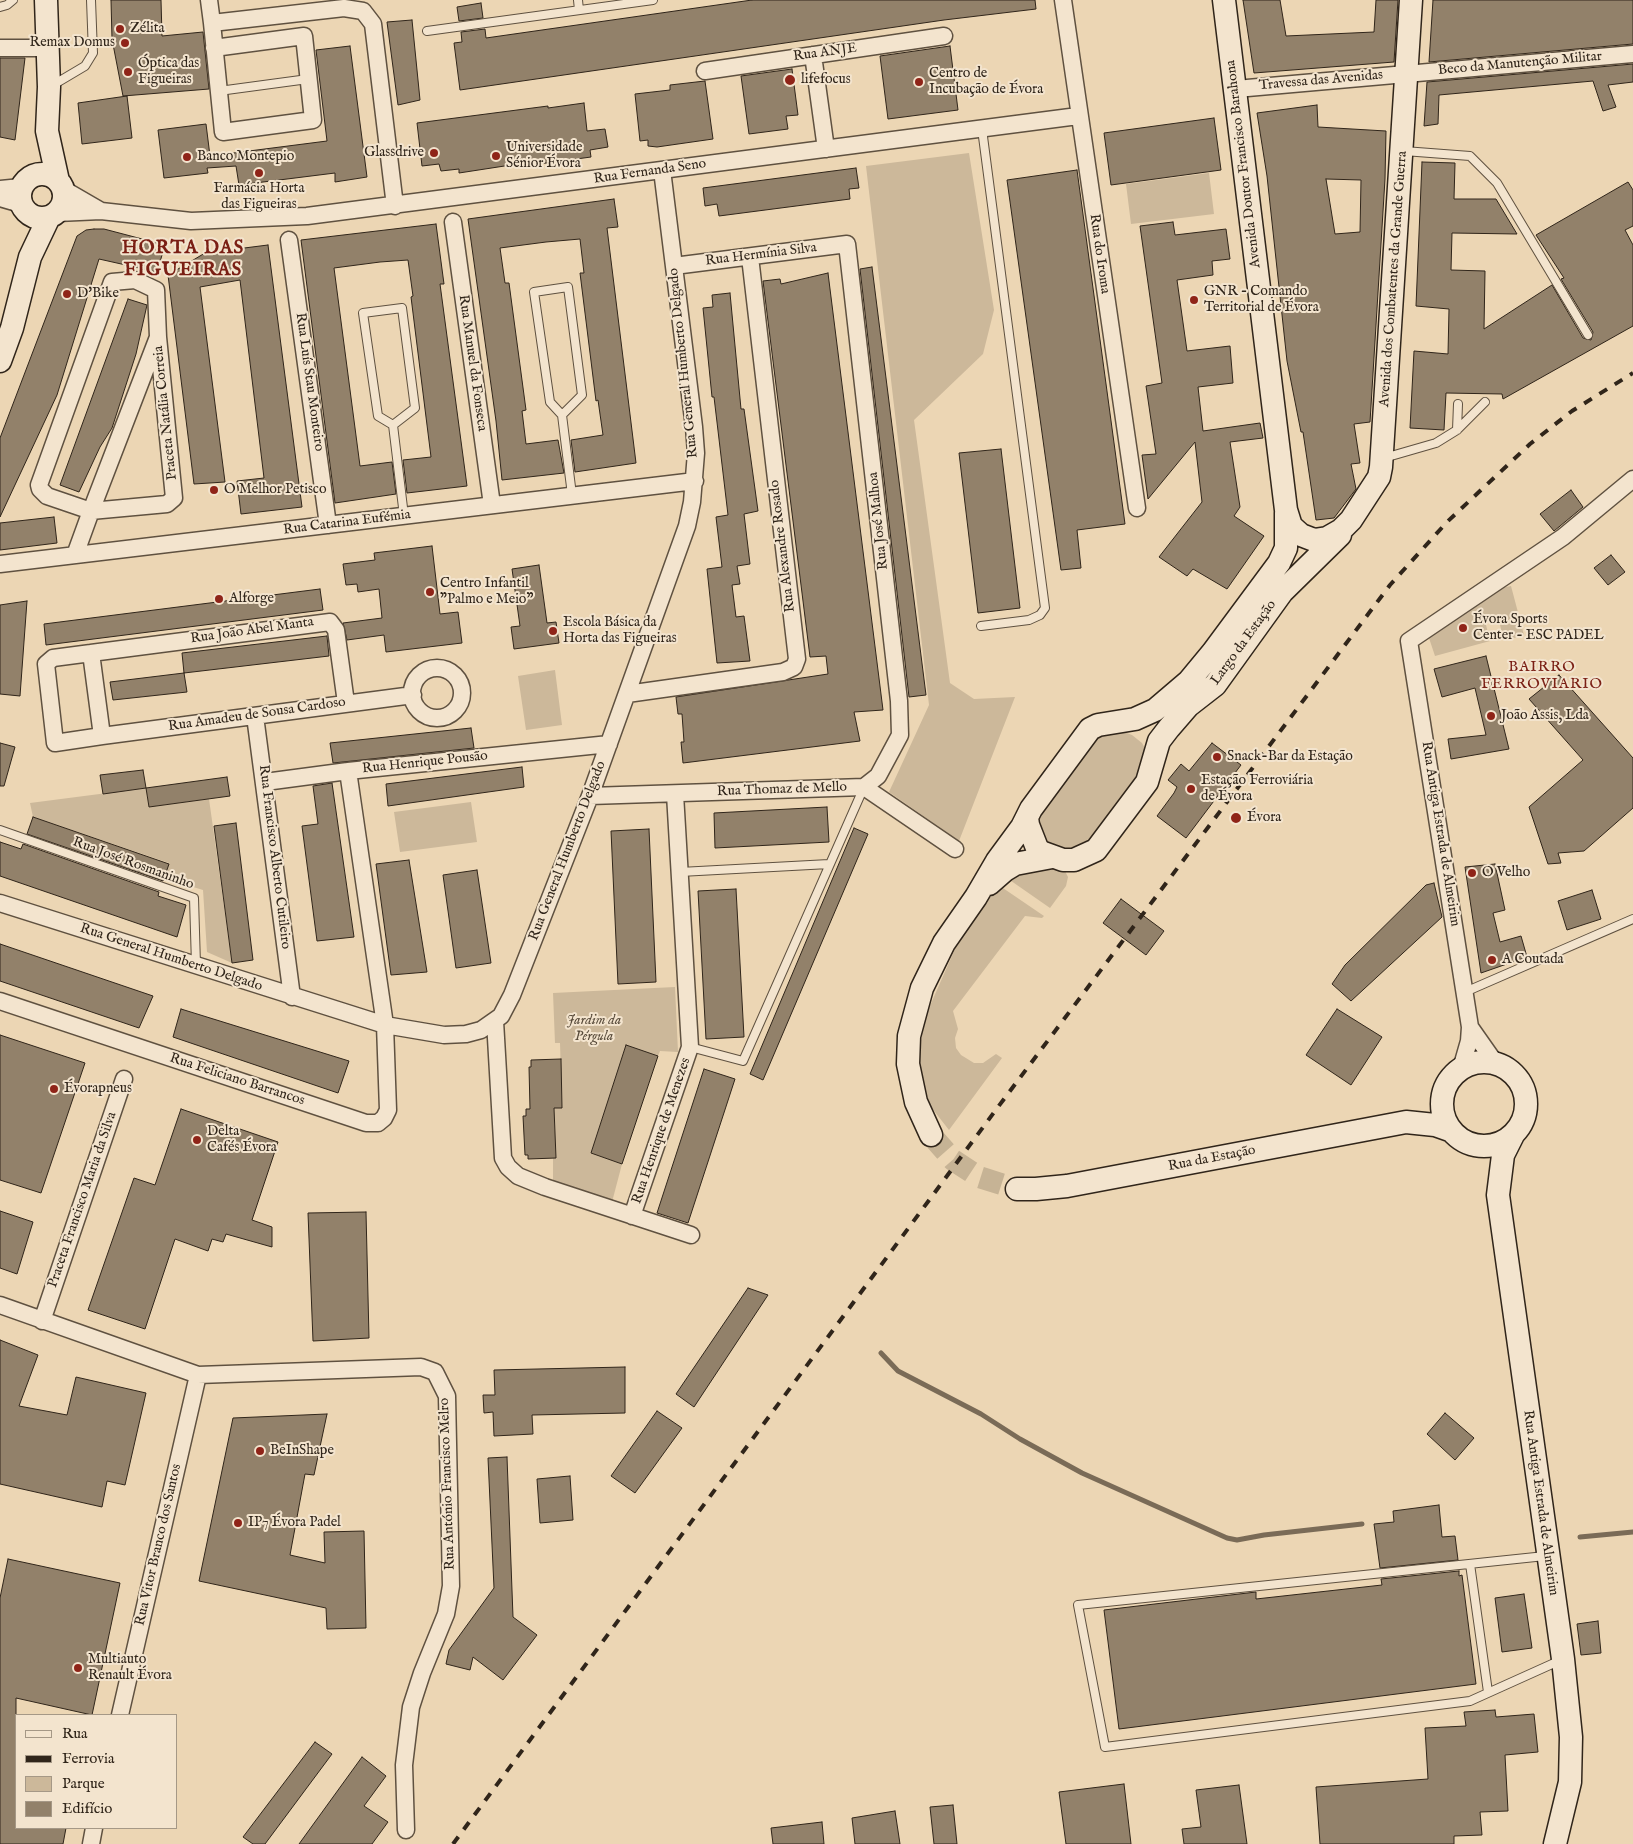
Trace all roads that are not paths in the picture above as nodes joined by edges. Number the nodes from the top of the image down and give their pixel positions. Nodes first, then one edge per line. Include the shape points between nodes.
1 (13, 0) edge
2 (46, 0) edge
3 (91, 0) edge
4 (210, 0) edge
5 (578, 0) edge
6 (653, 0) edge
7 (1063, 0) edge
8 (1224, 0) edge
9 (1411, 0) edge
10 (0, 6) edge
11 (579, 10) junction
12 (212, 23) junction
13 (428, 31) dead end
14 (944, 36) dead end
15 (0, 48) edge
16 (48, 48) junction
17 (214, 48) junction
18 (1633, 54) edge
19 (813, 55) junction
20 (705, 70) dead end
21 (1406, 74) junction
22 (308, 79) junction
23 (49, 87) junction
24 (1236, 89) junction
25 (219, 91) junction
26 (1078, 116) junction
27 (982, 129) junction
28 (47, 131) junction
29 (826, 149) junction
30 (1402, 151) junction
31 (662, 170) junction
32 (61, 185) junction
33 (17, 194) edge
34 (395, 206) junction
35 (101, 211) junction
36 (53, 215) junction
37 (453, 222) dead end
38 (289, 240) dead end
39 (847, 244) joint
40 (30, 257) junction
41 (750, 257) junction
42 (674, 266) junction
43 (1588, 335) dead end
44 (158, 338) junction
45 (0, 361) edge
46 (1485, 402) dead end
47 (1458, 404) dead end
48 (562, 415) junction
49 (393, 426) junction
50 (1457, 430) junction
51 (1382, 459) junction
52 (1633, 479) edge
53 (695, 481) junction
54 (572, 495) junction
55 (492, 505) junction
56 (1137, 508) dead end
57 (1286, 510) junction
58 (91, 511) junction
59 (404, 516) junction
60 (1351, 520) junction
61 (328, 525) junction
62 (1327, 538) joint
63 (75, 555) junction
64 (0, 564) edge
65 (981, 626) dead end
66 (91, 653) junction
67 (627, 694) junction
68 (413, 695) dead end
69 (346, 703) junction
70 (255, 716) junction
71 (1111, 723) junction
72 (102, 736) junction
73 (609, 744) junction
74 (348, 770) junction
75 (1151, 773) junction
76 (265, 782) junction
77 (864, 787) junction
78 (675, 794) junction
79 (590, 796) junction
80 (1027, 817) junction
81 (0, 830) edge
82 (955, 849) dead end
83 (1052, 857) junction
84 (828, 864) junction
85 (680, 872) junction
86 (976, 897) junction
87 (0, 903) edge
88 (1633, 919) edge
89 (196, 967) junction
90 (1465, 992) junction
91 (292, 998) junction
92 (0, 1000) edge
93 (494, 1021) junction
94 (385, 1025) junction
95 (1470, 1026) junction
96 (690, 1046) junction
97 (1496, 1064) junction
98 (1461, 1069) junction
99 (124, 1079) dead end
100 (1444, 1092) junction
101 (1406, 1122) junction
102 (1452, 1131) junction
103 (931, 1135) tunnel mouth
104 (1513, 1135) junction
105 (1470, 1144) junction
106 (1017, 1189) tunnel mouth
107 (1498, 1194) junction
108 (632, 1216) junction
109 (691, 1235) dead end
110 (0, 1305) edge
111 (42, 1321) junction
112 (198, 1375) junction
113 (1547, 1556) junction
114 (1470, 1564) junction
115 (1563, 1659) junction
116 (1488, 1692) junction
117 (120, 1714) edge
118 (1563, 1812) junction
119 (94, 1829) edge
120 (406, 1830) dead end
121 (91, 1844) edge
122 (1546, 1844) edge
123 (1555, 1844) edge

1 - 10 lane
2 - 16 street
3 - 23 lane via 93,53 84,66
4 - 12 street
5 - 11 lane
6 - 11 lane
7 - 26 street, Rua do Iroma
8 - 24 street, Avenida Doutor Francisco Barahona
9 - 21 street, Avenida dos Combatentes da Grande Guerra
11 - 13 lane
12 - 17 street
12 - 34 street via 344,8 364,11 373,24
14 - 19 street, Rua ANJE
15 - 16 street
16 - 23 street
17 - 22 street via 304,36
17 - 25 street
18 - 21 street, Beco da Manutenção Militar
19 - 20 street, Rua ANJE
19 - 29 street
21 - 24 street, Travessa das Avenidas
21 - 30 street, Avenida dos Combatentes da Grande Guerra
22 - 25 lane
22 - 25 street via 312,120 223,132
23 - 28 street
24 - 57 street, Avenida Doutor Francisco Barahona
26 - 27 street, Rua Fernanda Seno
26 - 56 street, Rua do Iroma
27 - 29 street, Rua Fernanda Seno
27 - 65 lane via 1046,608 1040,616 1029,620
28 - 32 street
28 - 33 street
29 - 31 street, Rua Fernanda Seno
30 - 43 lane via 1470,156 1497,183
30 - 51 street, Avenida dos Combatentes da Grande Guerra
31 - 34 street, Rua Fernanda Seno
31 - 42 street, Rua General Humberto Delgado
32 - 33 street via 51,176
32 - 35 street, Rua Fernanda Seno
32 - 36 street via 62,206
33 - 36 street via 40,218
33 - 40 street
34 - 35 street, Rua Fernanda Seno via 234,220 167,219
35 - 36 street, Rua Fernanda Seno
36 - 40 street
37 - 55 street, Rua Manuel da Fonseca
38 - 61 street, Rua Luís Stau Monteiro
39 - 41 street, Rua Hermínia Silva
39 - 77 street, Rua José Malhoa via 900,726 900,735 888,760 878,776
40 - 45 street
41 - 42 street, Rua Hermínia Silva
41 - 67 street, Rua Alexandre Rosado via 797,659 794,667 783,672
42 - 53 street, Rua General Humberto Delgado via 694,427
44 - 58 street, Praceta Natália Correia
44 - 58 street, Praceta Natália Correia via 174,498 167,504
44 - 58 street via 156,290 136,280 112,282 39,485 47,496
46 - 50 lane
47 - 50 lane
48 - 48 lane via 582,395 568,287 534,292 550,402
48 - 54 lane
49 - 49 lane via 416,408 402,308 364,313 378,416
49 - 59 lane
50 - 51 lane via 1436,444
51 - 60 street, Avenida dos Combatentes da Grande Guerra via 1379,477
52 - 90 street, Rua Antiga Estrada de Almeirim via 1563,537 1408,641
53 - 54 street, Rua Catarina Eufémia
53 - 67 street, Rua General Humberto Delgado via 687,526
54 - 55 street, Rua Catarina Eufémia
55 - 59 street, Rua Catarina Eufémia
57 - 62 street, Avenida Doutor Francisco Barahona via 1291,526 1301,535 1314,540
57 - 71 street, Largo da Estação via 1286,548 1279,563 1214,652 1160,707 1135,720
58 - 63 street, Praceta Natália Correia
59 - 61 street, Rua Catarina Eufémia
60 - 62 street, Avenida dos Combatentes da Grande Guerra
60 - 75 street, Largo da Estação via 1282,592 1215,684 1188,706 1169,728 1160,741
61 - 63 street, Rua Catarina Eufémia
63 - 64 street, Rua Catarina Eufémia
66 - 69 street, Rua João Abel Manta via 330,622 336,630
66 - 72 street
66 - 72 street, Rua João Abel Manta via 53,658 45,669 55,743
67 - 73 street, Rua General Humberto Delgado
68 - 69 street, Rua Amadeu de Sousa Cardoso
69 - 70 street, Rua Amadeu de Sousa Cardoso
70 - 72 street, Rua Amadeu de Sousa Cardoso
70 - 76 street, Rua Francisco Alberto Cutileiro
71 - 75 street via 1136,731 1148,741 1152,750
71 - 80 street, Largo da Estação via 1090,729
73 - 74 street, Rua Henrique Pousão
73 - 79 street, Rua General Humberto Delgado
74 - 76 street
74 - 94 street, Rua Henrique Pousão
75 - 83 street, Largo da Estação via 1096,850 1074,860
76 - 91 street, Rua Francisco Alberto Cutileiro
77 - 78 street, Rua Thomaz de Mello
77 - 82 street, Rua Thomaz de Mello
77 - 84 lane
78 - 79 street, Rua Thomaz de Mello
78 - 85 street, Rua Henrique de Menezes
79 - 93 street, Rua General Humberto Delgado via 506,1010
80 - 83 street via 1037,848
80 - 86 street
81 - 89 lane, Rua José Rosmaninho via 194,898
83 - 86 street via 1015,864 1004,870
84 - 85 lane
84 - 96 lane via 743,1062
85 - 96 street, Rua Henrique de Menezes
86 - 103 street via 944,943 922,988 909,1036 911,1085
87 - 89 street, Rua General Humberto Delgado
88 - 90 lane
89 - 91 street, Rua General Humberto Delgado
90 - 95 street, Rua Antiga Estrada de Almeirim
91 - 94 street, Rua General Humberto Delgado
92 - 94 street, Rua Feliciano Barrancos via 366,1123 378,1123 388,1110
93 - 94 street, Rua General Humberto Delgado via 481,1030 444,1035
93 - 108 street, Rua Henrique de Menezes via 503,1158 508,1168 518,1176 545,1187
95 - 97 street, Rua Antiga Estrada de Almeirim
95 - 98 street, Rua Antiga Estrada de Almeirim
96 - 108 street, Rua Henrique de Menezes
97 - 98 street via 1480,1063
97 - 104 street via 1508,1069 1519,1080 1526,1100 1523,1121
98 - 100 street
99 - 111 street, Praceta Francisco Maria da Silva
100 - 101 street, Rua da Estação via 1432,1106
100 - 102 street via 1443,1113
101 - 102 street, Rua da Estação via 1435,1125
101 - 106 street, Rua da Estação via 1067,1186
102 - 105 street
104 - 105 street via 1494,1145
104 - 107 street, Rua Antiga Estrada de Almeirim via 1503,1154
105 - 107 street, Rua Antiga Estrada de Almeirim
107 - 113 street, Rua Antiga Estrada de Almeirim
108 - 109 street
110 - 111 street, Rua António Francisco Melro
111 - 112 street, Rua António Francisco Melro
112 - 117 street, Rua Vitor Branco dos Santos
112 - 120 street, Rua António Francisco Melro via 421,1366 434,1372 442,1383 447,1396 451,1586 446,1614 411,1707 404,1765
113 - 114 lane
113 - 115 street, Rua Antiga Estrada de Almeirim
114 - 116 lane
114 - 116 lane via 1078,1605 1105,1747 1470,1701
115 - 116 lane
115 - 118 street, Rua Antiga Estrada de Almeirim via 1571,1751 1570,1782
118 - 122 street, Rua Antiga Estrada de Almeirim
118 - 123 street, Rua Antiga Estrada de Almeirim
119 - 121 street

